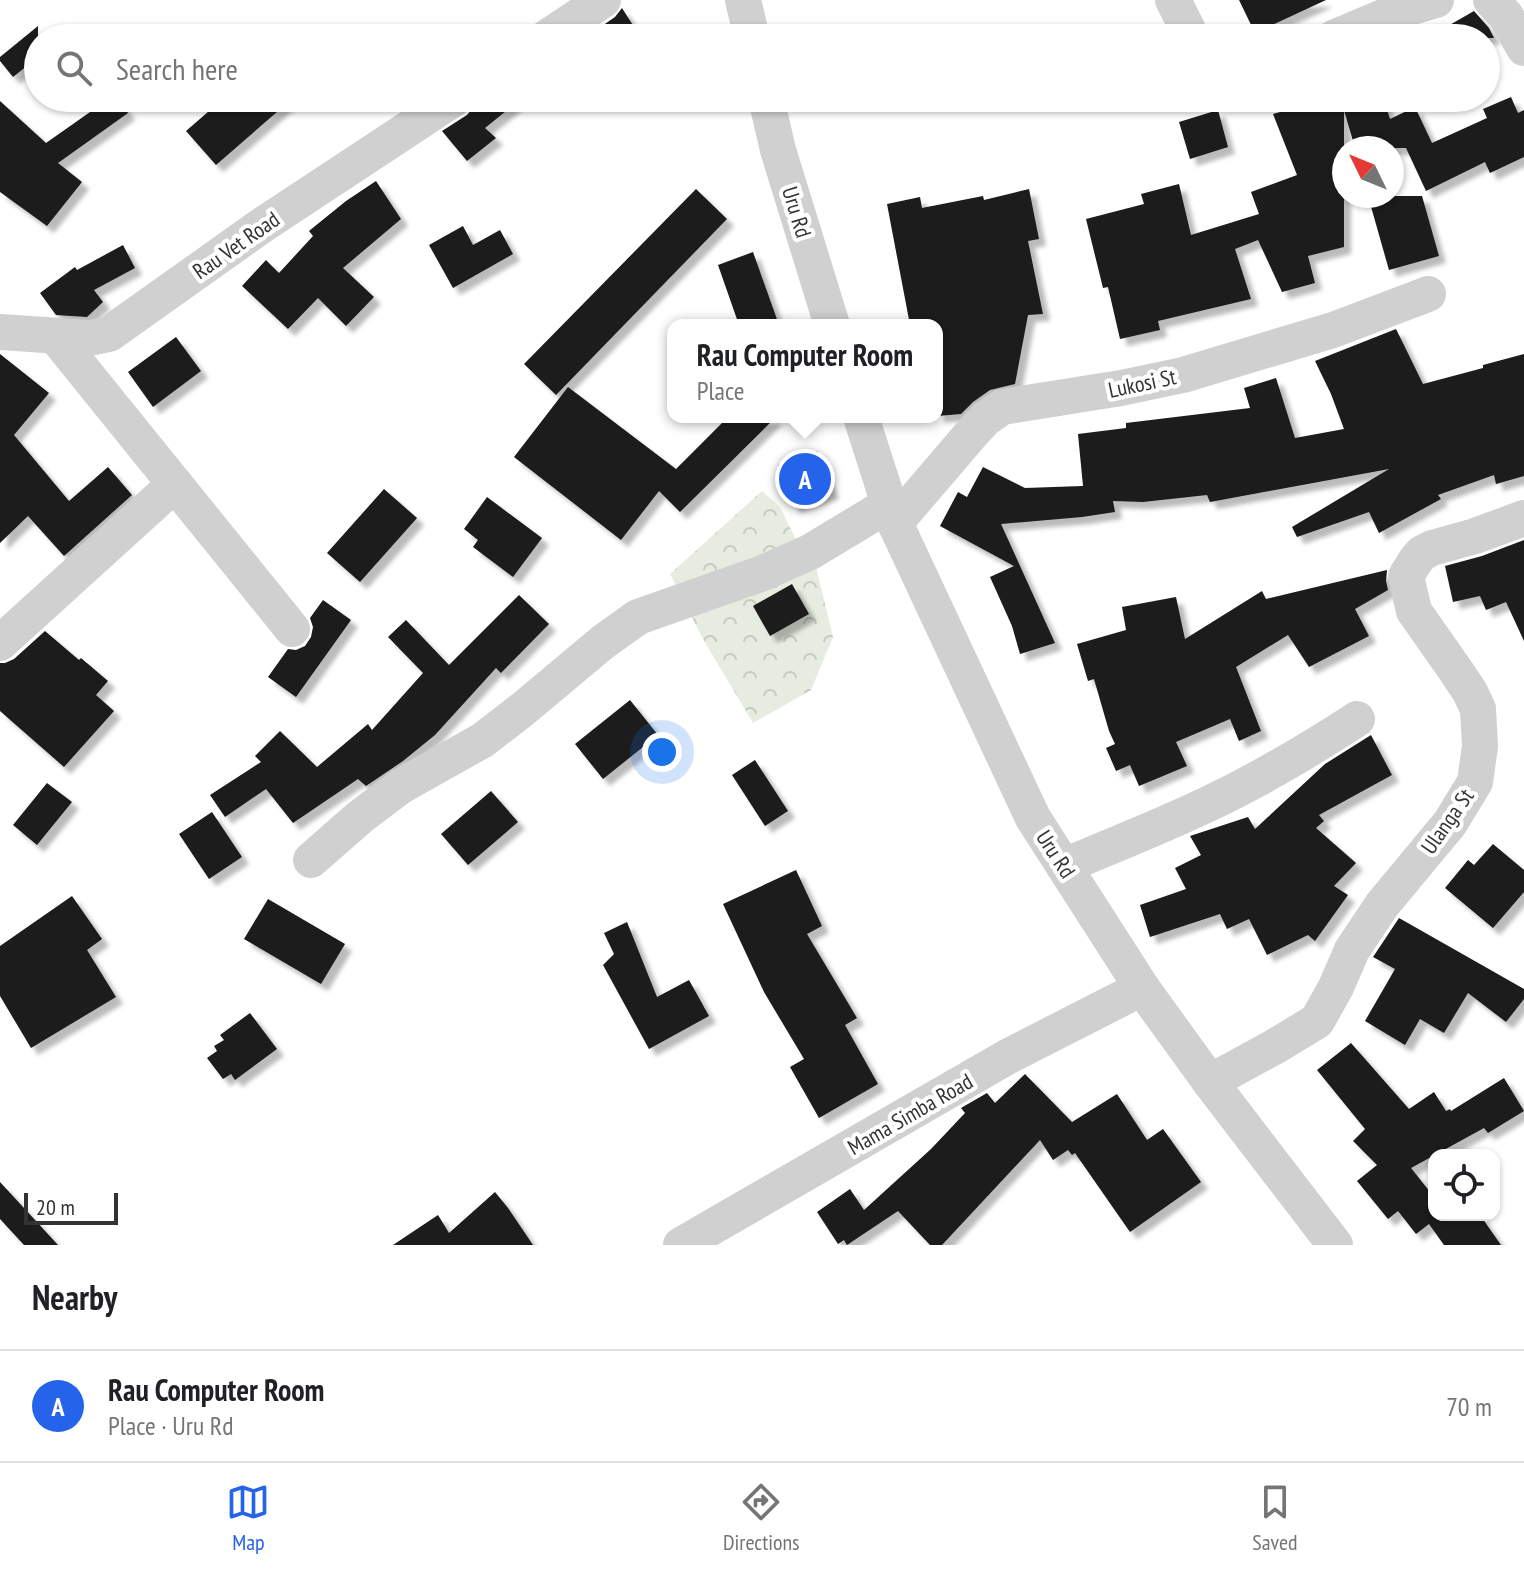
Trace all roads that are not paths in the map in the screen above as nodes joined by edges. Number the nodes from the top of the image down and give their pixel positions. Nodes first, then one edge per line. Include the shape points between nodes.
1 (603, 0) edge
2 (743, 0) edge
3 (1173, 0) edge
4 (1436, 0) edge
5 (1491, 0) edge
6 (567, 24) edge
7 (749, 24) edge
8 (1185, 24) edge
9 (1366, 24) edge
10 (1524, 48) edge
11 (434, 112) edge
12 (769, 112) edge
13 (1428, 294) dead end
14 (830, 319) edge
15 (0, 332) edge
16 (56, 337) junction
17 (863, 423) edge
18 (175, 484) junction
19 (891, 514) junction
20 (1524, 518) edge
21 (292, 629) dead end
22 (0, 643) edge
23 (1357, 719) dead end
24 (311, 860) dead end
25 (1064, 866) junction
26 (1142, 988) junction
27 (1210, 1082) junction
28 (681, 1245) edge
29 (1335, 1245) edge

1 - 6 street
2 - 7 street
3 - 8 street
4 - 9 street
5 - 10 street
11 - 16 street, Rau Vet Road via 109,334
12 - 14 street, Uru Rd
13 - 19 street, Lukosi St via 1333,330 1183,375 1002,407
15 - 16 street, Rau Vet Road
16 - 18 street
17 - 19 street, Uru Rd
18 - 21 street
18 - 22 street
19 - 24 street, Lukosi St via 763,573 638,617 483,740 401,786
19 - 25 street, Uru Rd via 1033,818
20 - 27 street, Ulanga St via 1432,548 1406,576 1414,611 1478,709 1475,782 1450,823 1352,950 1317,1021
23 - 25 street via 1242,787
25 - 26 street, Uru Rd
26 - 27 street, Uru Rd
26 - 28 street, Mama Simba Road via 1007,1057
27 - 29 street, Uru Rd

